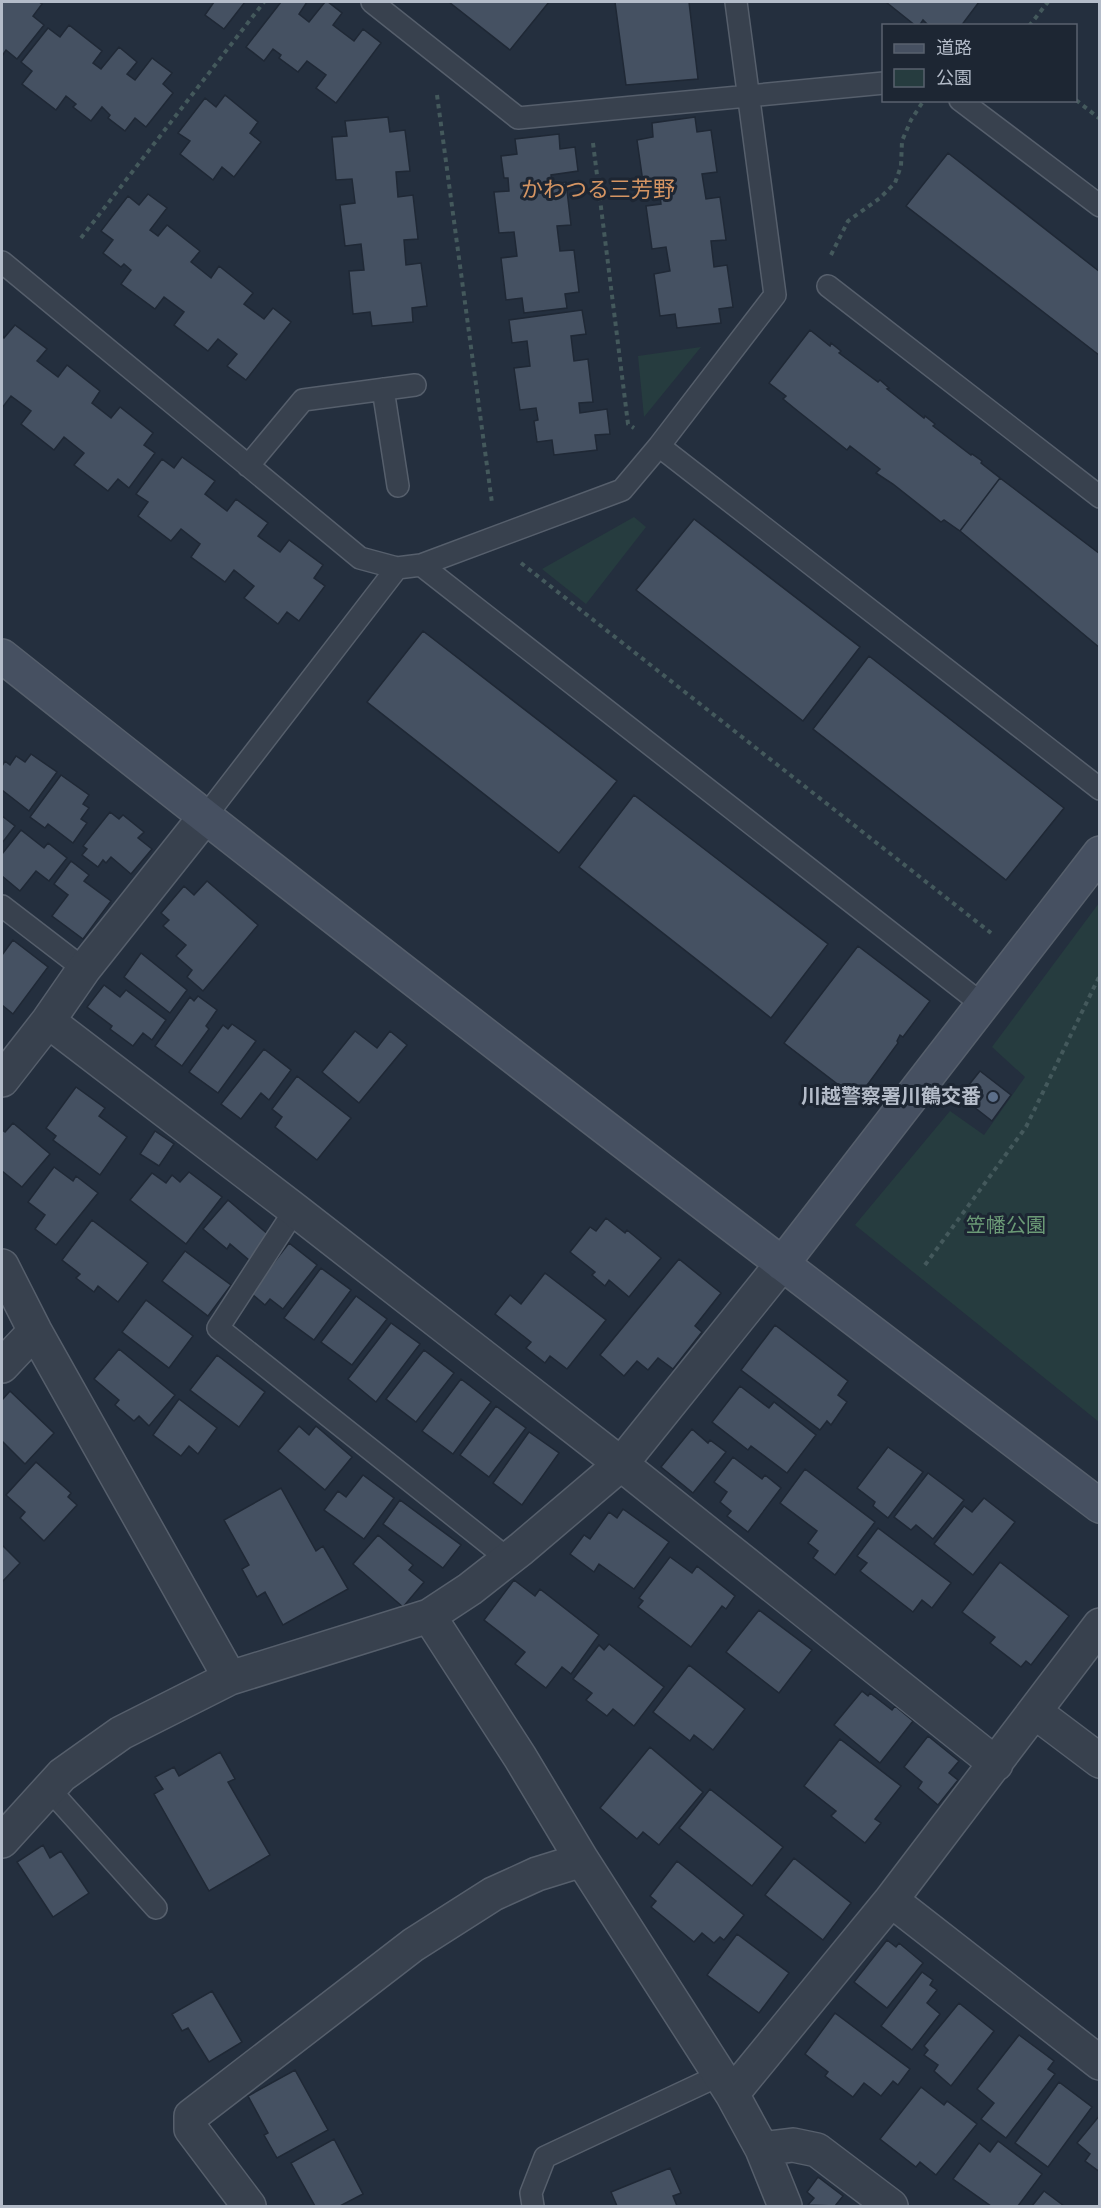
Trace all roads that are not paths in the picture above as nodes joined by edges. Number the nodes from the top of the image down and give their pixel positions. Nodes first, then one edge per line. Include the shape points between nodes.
1 (372, 2) edge
2 (736, 2) edge
3 (882, 83) edge
4 (749, 95) junction
5 (963, 102) edge
6 (1100, 206) edge
7 (2, 262) edge
8 (828, 286) road end
9 (415, 385) dead end
10 (383, 389) junction
11 (659, 446) junction
12 (248, 465) junction
13 (398, 486) dead end
14 (1100, 497) edge
15 (422, 565) junction
16 (397, 568) junction
17 (2, 656) edge
18 (1100, 789) edge
19 (205, 817) junction
20 (1100, 853) edge
21 (2, 906) edge
22 (84, 969) junction
23 (983, 1005) junction
24 (48, 1021) junction
25 (2, 1080) edge
26 (295, 1210) junction
27 (782, 1264) junction
28 (2, 1266) edge
29 (34, 1331) junction
30 (2, 1366) edge
31 (621, 1464) junction
32 (1100, 1506) edge
33 (508, 1559) junction
34 (429, 1616) junction
35 (1100, 1625) edge
36 (230, 1678) junction
37 (1035, 1712) junction
38 (1100, 1761) edge
39 (996, 1764) junction
40 (49, 1789) junction
41 (2, 1841) edge
42 (582, 1860) junction
43 (891, 1900) junction
44 (156, 1908) dead end
45 (1100, 2063) edge
46 (726, 2084) junction
47 (762, 2149) junction
48 (249, 2206) edge
49 (534, 2206) edge
50 (785, 2206) edge
51 (891, 2206) edge

1 - 4 lane via 518,118
2 - 4 lane
3 - 4 lane
4 - 11 lane via 775,295
5 - 6 lane
7 - 12 lane
8 - 14 lane
9 - 10 lane
10 - 12 lane via 303,400
10 - 13 lane
11 - 15 lane via 622,490
11 - 18 lane
12 - 16 lane via 360,558
15 - 16 lane
15 - 23 lane
16 - 19 lane
17 - 19 street
19 - 22 street
19 - 27 street
20 - 23 street
21 - 22 lane
22 - 24 street
23 - 27 street
24 - 25 street
24 - 26 street
26 - 31 street
26 - 33 lane via 218,1328
27 - 31 street
27 - 32 street
28 - 29 street
29 - 30 street
29 - 36 street
31 - 33 street
31 - 39 street
33 - 34 street
34 - 36 street
34 - 42 street
35 - 37 street
36 - 40 street via 121,1733 62,1775
37 - 38 street
37 - 39 street
39 - 43 street
40 - 41 street
40 - 44 lane
42 - 46 street
42 - 48 street via 493,1894 413,1945 190,2116 191,2129
43 - 45 street
43 - 46 street
46 - 47 street
46 - 49 lane via 545,2157 531,2193
47 - 50 street
47 - 51 street via 793,2145 817,2150

